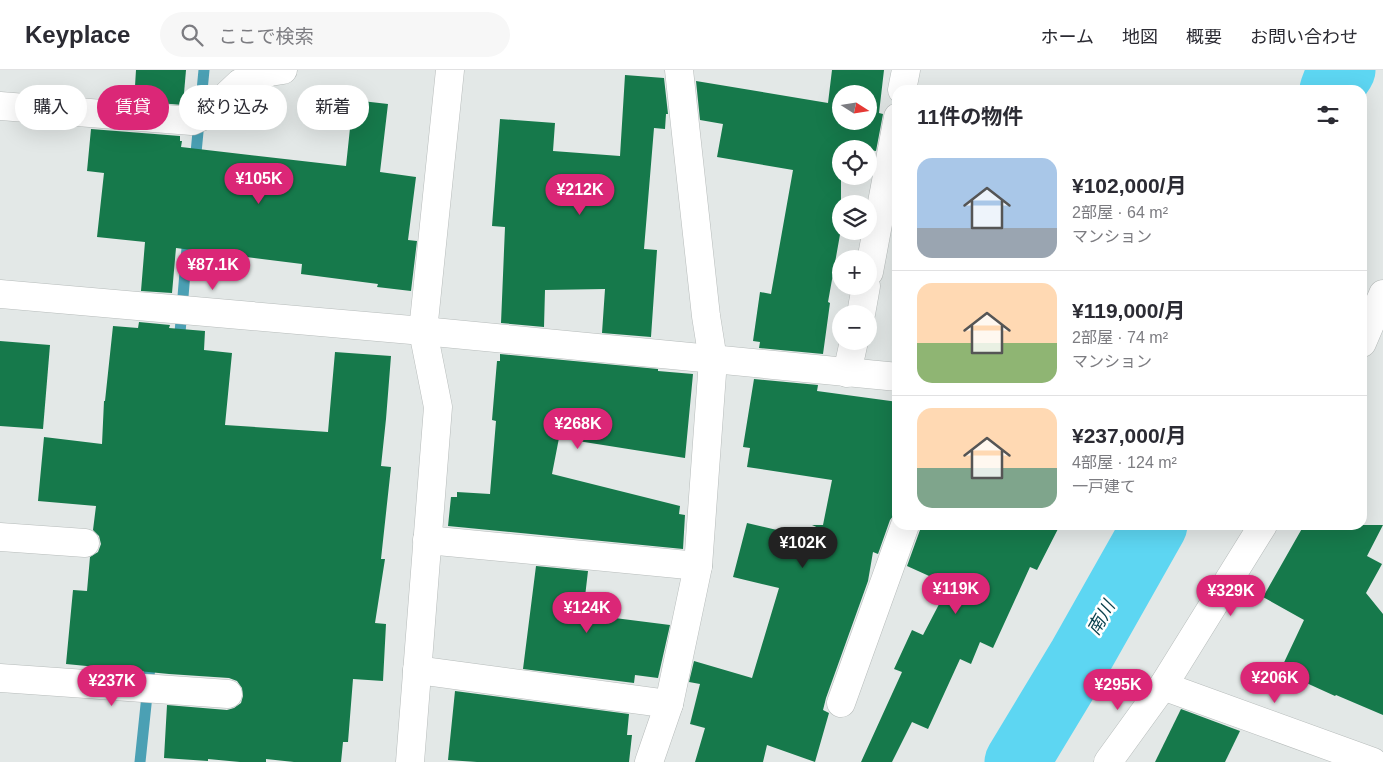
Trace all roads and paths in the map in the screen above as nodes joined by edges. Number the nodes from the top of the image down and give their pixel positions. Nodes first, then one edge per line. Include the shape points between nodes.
1 (283, 70) edge
2 (450, 70) edge
3 (680, 70) edge
4 (906, 70) edge
5 (903, 85) edge
6 (0, 106) edge
7 (892, 149) edge
8 (873, 250) edge
9 (0, 294) edge
10 (1383, 294) edge
11 (422, 331) junction
12 (1367, 331) edge
13 (852, 350) edge
14 (712, 360) junction
15 (847, 373) junction
16 (892, 377) edge
17 (903, 530) edge
18 (1260, 530) edge
19 (0, 537) edge
20 (427, 540) junction
21 (85, 543) dead end
22 (698, 566) junction
23 (417, 670) junction
24 (0, 678) edge
25 (1163, 686) junction
26 (228, 694) dead end
27 (841, 703) dead end
28 (669, 704) junction
29 (1356, 759) edge
30 (410, 762) edge
31 (650, 762) edge
32 (1108, 762) edge

1 - 6 street via 240,83 207,114 188,122
2 - 11 street
3 - 14 street
4 - 5 street
7 - 8 street
9 - 11 street
10 - 12 street
11 - 14 street
11 - 20 street via 438,407
13 - 15 street
14 - 15 street
14 - 22 street
15 - 16 street
17 - 27 street
18 - 25 street
19 - 21 street
20 - 22 street
20 - 23 street
22 - 28 street
23 - 28 street
23 - 30 street
24 - 26 street
25 - 29 street
25 - 32 street
28 - 31 street

